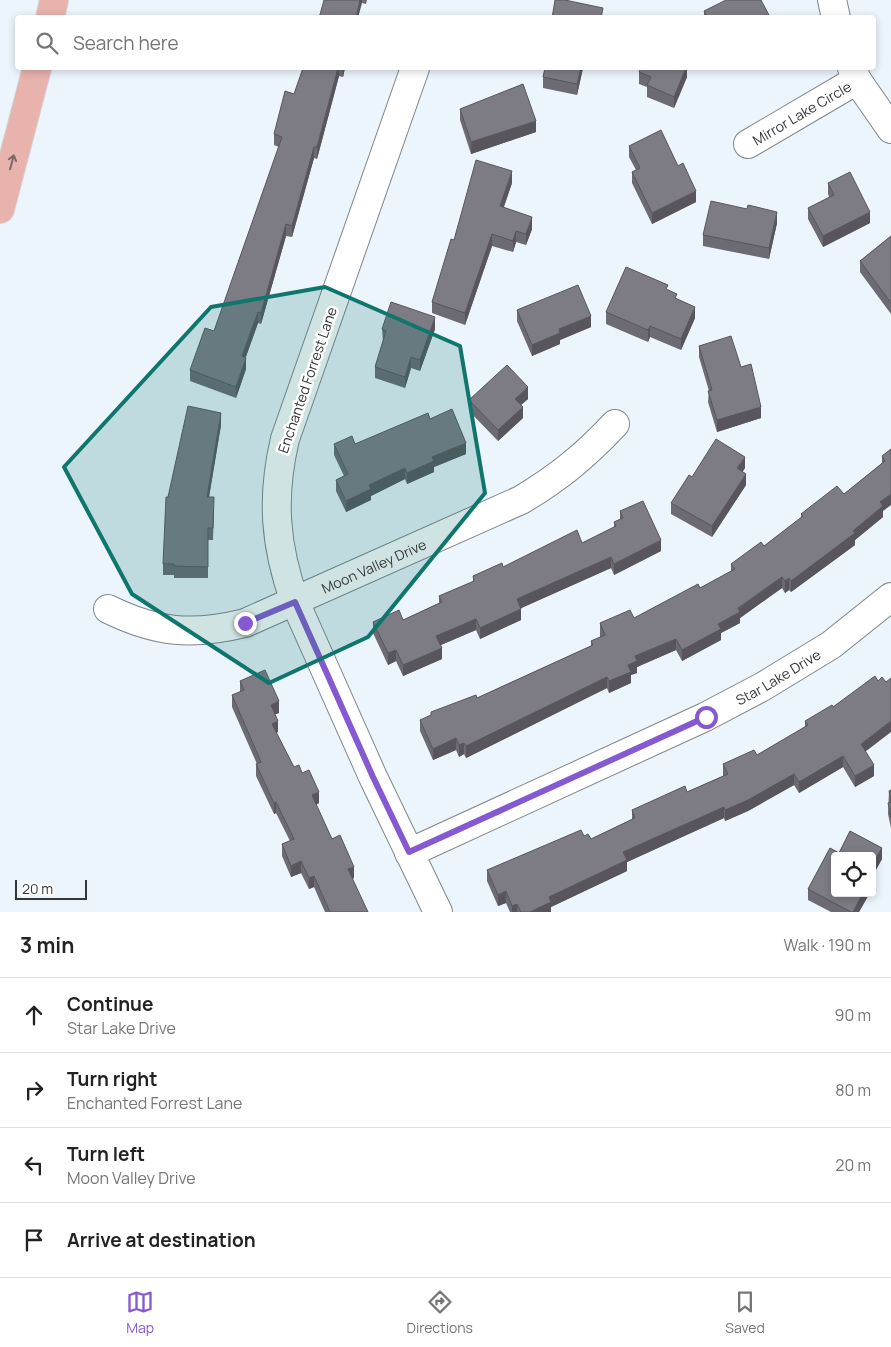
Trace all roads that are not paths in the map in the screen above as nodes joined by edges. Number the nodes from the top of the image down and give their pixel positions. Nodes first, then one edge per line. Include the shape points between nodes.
1 (54, 0) edge
2 (832, 0) edge
3 (51, 15) edge
4 (835, 15) edge
5 (36, 70) edge
6 (414, 70) edge
7 (854, 74) edge
8 (891, 129) edge
9 (748, 144) dead end
10 (0, 209) edge
11 (615, 424) dead end
12 (891, 597) edge
13 (295, 602) junction
14 (108, 609) dead end
15 (409, 852) junction
16 (438, 912) edge

1 - 3 main road
2 - 4 street
10 -> 5 main road
6 - 13 street, Enchanted Forrest Lane via 280,461 276,498 277,536
7 - 8 street
7 - 9 street, Mirror Lake Circle
11 - 13 street, Moon Valley Drive via 587,454 555,480 521,500
12 - 15 street, Star Lake Drive via 830,645 706,717
13 - 14 street, Moon Valley Drive via 245,623 192,631 160,629
13 - 15 street, Enchanted Forrest Lane
15 - 16 street, Enchanted Forrest Lane

